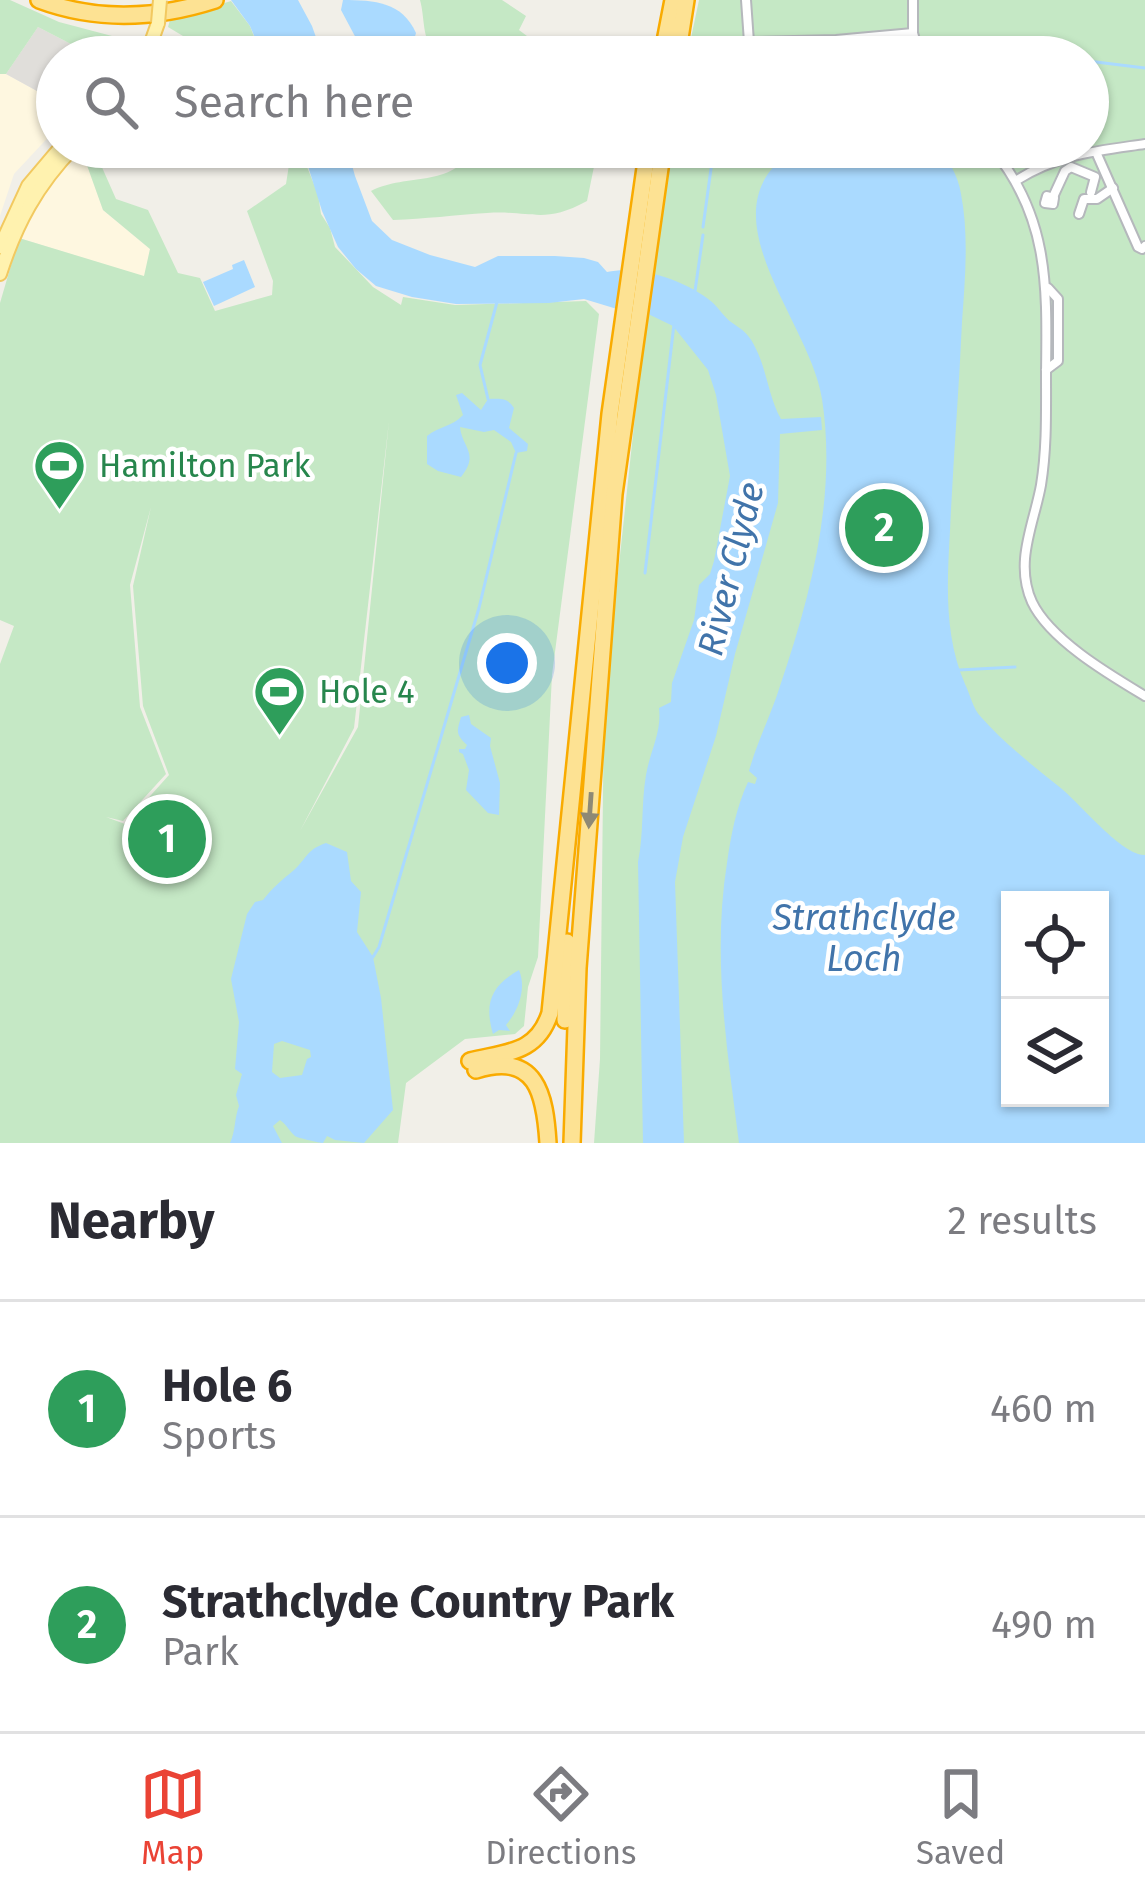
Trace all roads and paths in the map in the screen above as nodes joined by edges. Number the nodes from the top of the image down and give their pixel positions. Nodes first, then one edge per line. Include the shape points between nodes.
1 (39, 0) edge
2 (65, 0) edge
3 (160, 0) edge
4 (186, 0) edge
5 (669, 0) edge
6 (689, 0) edge
7 (746, 0) edge
8 (913, 0) edge
9 (213, 1) edge
10 (913, 33) junction
11 (153, 36) edge
12 (670, 36) edge
13 (677, 36) edge
14 (749, 36) edge
15 (880, 36) edge
16 (914, 36) edge
17 (1145, 144) edge
18 (1109, 150) edge
19 (43, 168) edge
20 (54, 168) edge
21 (647, 168) edge
22 (657, 168) edge
23 (1008, 168) edge
24 (1040, 168) edge
25 (1072, 168) edge
26 (1076, 168) edge
27 (1104, 168) edge
28 (1044, 178) dead end
29 (1017, 180) junction
30 (1059, 185) junction
31 (1113, 188) junction
32 (1091, 192) dead end
33 (1030, 210) junction
34 (1079, 214) dead end
35 (643, 225) junction
36 (1145, 246) edge
37 (0, 248) edge
38 (0, 274) edge
39 (625, 357) junction
40 (1145, 694) edge
41 (570, 831) junction
42 (548, 1143) edge
43 (562, 1143) edge
44 (572, 1143) edge

1 - 9 highway via 119,16
2 - 4 highway via 126,8
3 - 11 main road, bridge
5 - 12 highway
6 - 13 highway
7 - 14 street
8 - 10 street
10 - 15 street
10 - 16 street
17 - 18 street
19 - 37 main road via 12,210
20 - 38 main road via 28,204
21 - 35 highway
22 - 35 highway
23 - 29 street
24 - 29 street
25 - 30 street
26 - 32 street via 1095,177
27 - 31 street
28 - 30 street
29 - 33 street
30 - 33 street
31 - 34 street via 1084,199
31 - 36 street via 1139,248
33 - 40 street via 1047,286 1058,299 1058,361 1046,370 1045,453 1024,574 1050,626
35 - 39 highway
39 - 41 highway
39 -> 44 highway
41 - 42 highway via 547,1023 520,1050 471,1066 525,1071 546,1108
41 - 43 highway

